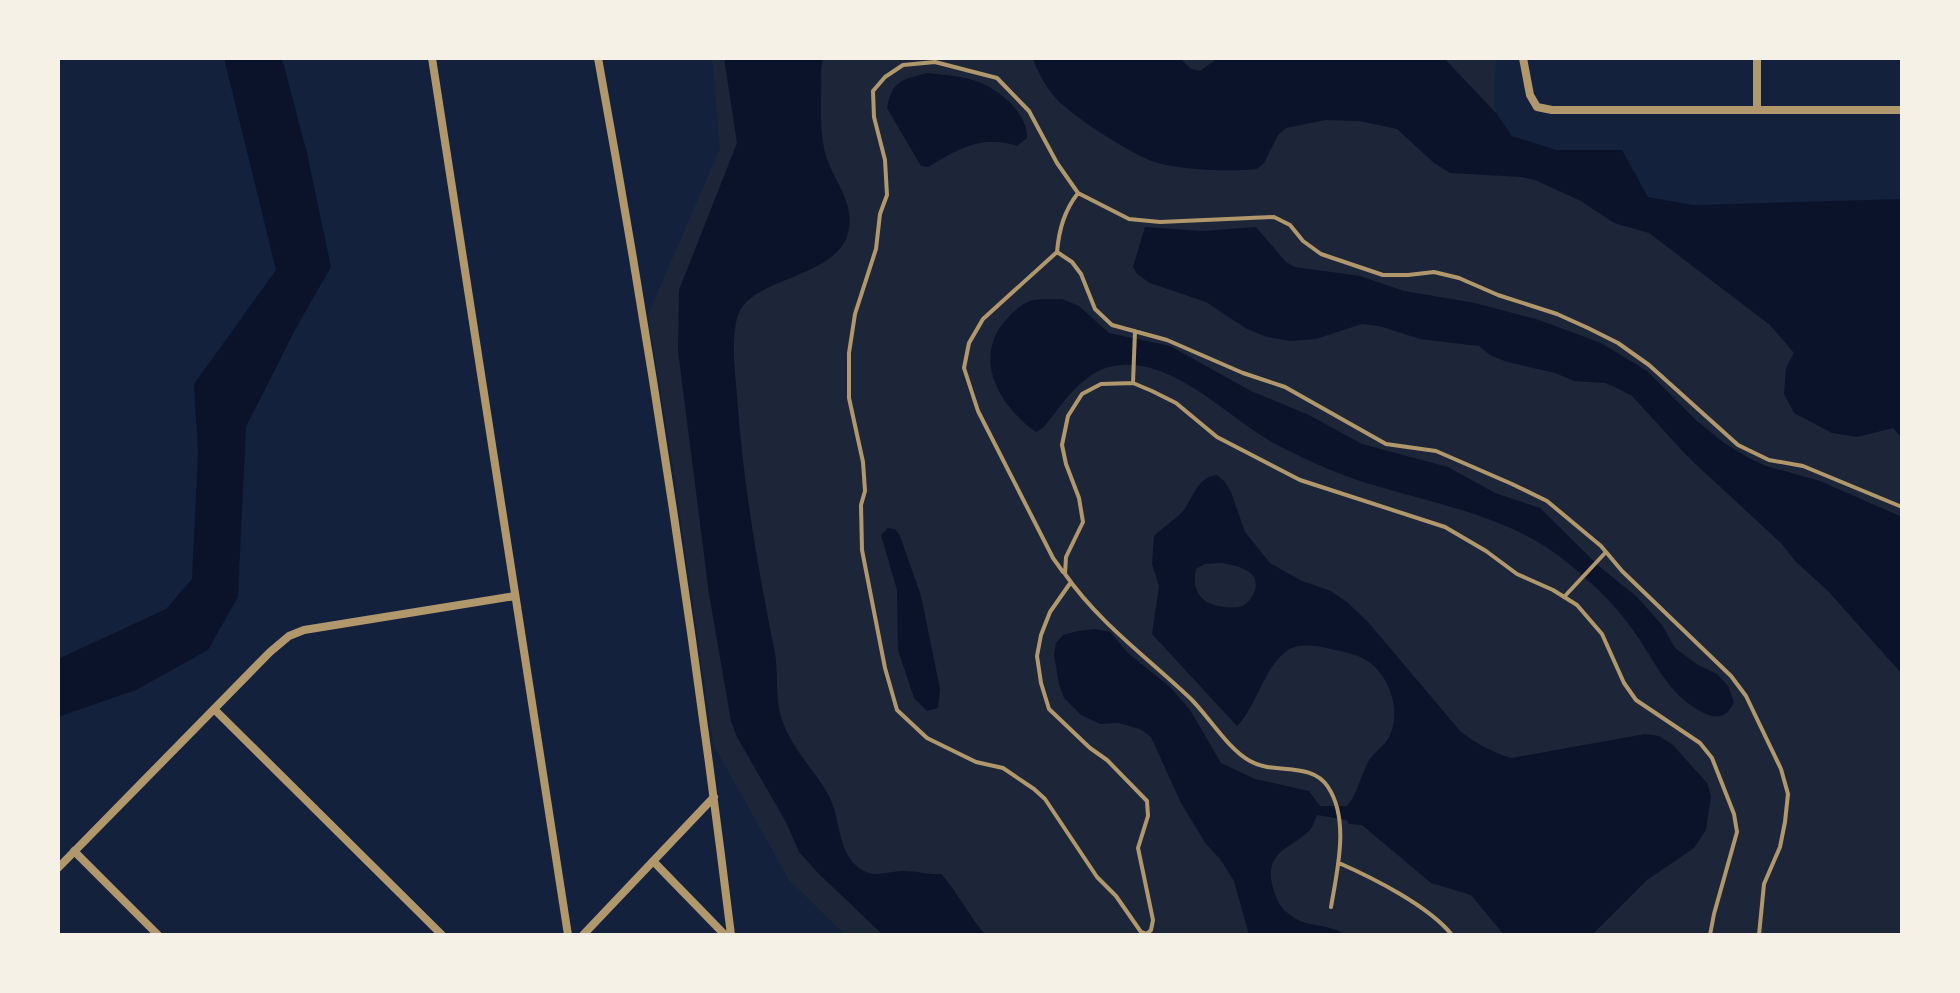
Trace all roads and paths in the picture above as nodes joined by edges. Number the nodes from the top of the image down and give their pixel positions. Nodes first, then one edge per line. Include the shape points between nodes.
1 (432, 58) edge
2 (598, 58) edge
3 (1523, 58) edge
4 (1757, 58) edge
5 (1757, 110) junction
6 (1902, 110) edge
7 (1078, 193) junction
8 (1057, 252) junction
9 (1135, 333) junction
10 (1134, 380) junction
11 (1902, 507) edge
12 (1604, 554) junction
13 (1065, 574) junction
14 (1071, 582) junction
15 (1565, 595) junction
16 (515, 596) junction
17 (214, 709) junction
18 (714, 797) junction
19 (74, 851) junction
20 (653, 861) junction
21 (1339, 863) junction
22 (58, 868) edge
23 (1331, 907) dead end
24 (158, 935) edge
25 (442, 935) edge
26 (568, 935) edge
27 (583, 935) edge
28 (728, 935) edge
29 (1452, 935) edge
30 (1710, 935) edge
31 (1759, 935) edge

1 - 16 street
2 - 18 street via 664,442
3 - 5 street via 1537,107
4 - 5 street
5 - 6 street
7 - 8 lane via 1068,205
7 - 11 lane via 1129,219 1274,217 1321,254 1383,275 1434,272 1557,314 1618,343 1649,365 1738,445
7 - 14 lane via 1029,111 997,78 935,62 903,65 873,91 887,195 849,353 849,398 865,491 862,550 897,710 927,738 976,762 1003,768 1034,789 1097,877 1147,934 1153,920 1138,848 1147,801 1049,709 1041,683 1041,635
8 - 9 lane via 1081,274 1095,309 1112,325
8 - 13 lane via 983,319 969,343 964,368 997,450
9 - 10 lane
9 - 12 lane via 1167,340 1285,387 1386,444 1436,451 1512,484 1547,501
10 - 13 lane via 1101,384 1082,394 1068,416 1062,445 1083,522 1066,557
10 - 15 lane via 1176,403 1217,437 1287,474 1445,527 1517,574
12 - 15 lane
12 - 31 lane via 1731,676 1781,769 1788,794 1785,822 1764,884
13 - 14 lane
14 - 21 lane via 1246,759 1262,767 1314,774 1326,783 1335,799
15 - 30 lane via 1602,634 1636,700 1700,743 1712,758 1737,832
16 - 17 street via 304,630 270,652
16 - 26 street
17 - 19 street
17 - 25 street
18 - 20 street
18 - 28 street
19 - 22 street
19 - 24 street
20 - 27 street
20 - 28 street
21 - 23 lane
21 - 29 lane via 1440,920

